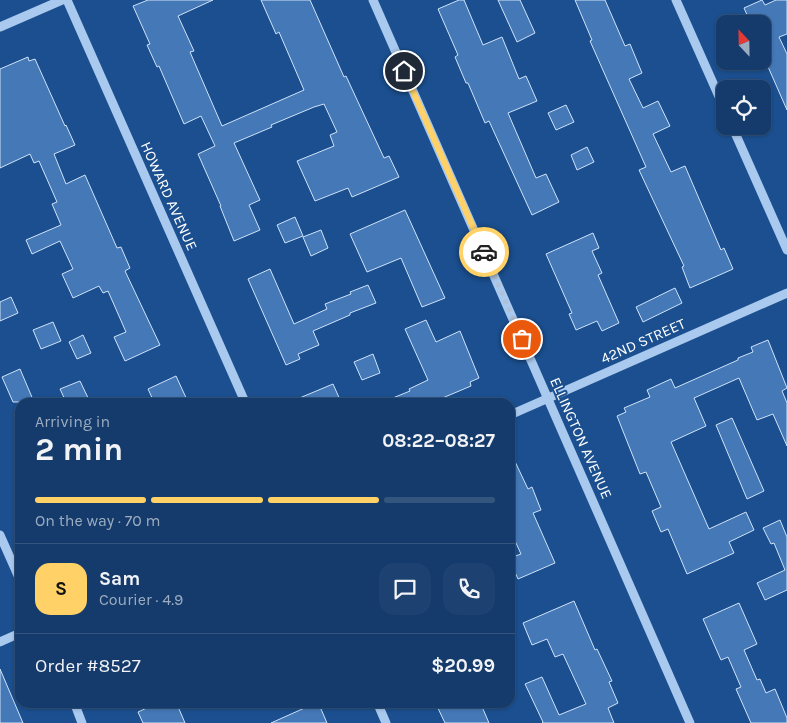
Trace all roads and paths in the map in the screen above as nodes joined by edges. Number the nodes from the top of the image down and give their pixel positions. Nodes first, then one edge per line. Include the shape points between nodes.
1 (62, 0) edge
2 (67, 0) edge
3 (373, 0) edge
4 (676, 0) edge
5 (0, 27) edge
6 (716, 90) edge
7 (736, 135) edge
8 (787, 250) edge
9 (787, 293) edge
10 (244, 398) edge
11 (548, 398) junction
12 (515, 413) edge
13 (0, 535) edge
14 (15, 569) edge
15 (15, 635) edge
16 (0, 642) edge
17 (76, 708) edge
18 (380, 708) edge
19 (82, 723) edge
20 (386, 723) edge
21 (690, 723) edge

1 - 5 street
2 - 10 street, HOWARD AVENUE
3 - 11 street, ELLINGTON AVENUE
4 - 6 street
7 - 8 street
9 - 11 street, 42ND STREET
11 - 12 street, 42ND STREET
11 - 21 street, ELLINGTON AVENUE
13 - 14 street
15 - 16 street
17 - 19 street
18 - 20 street

